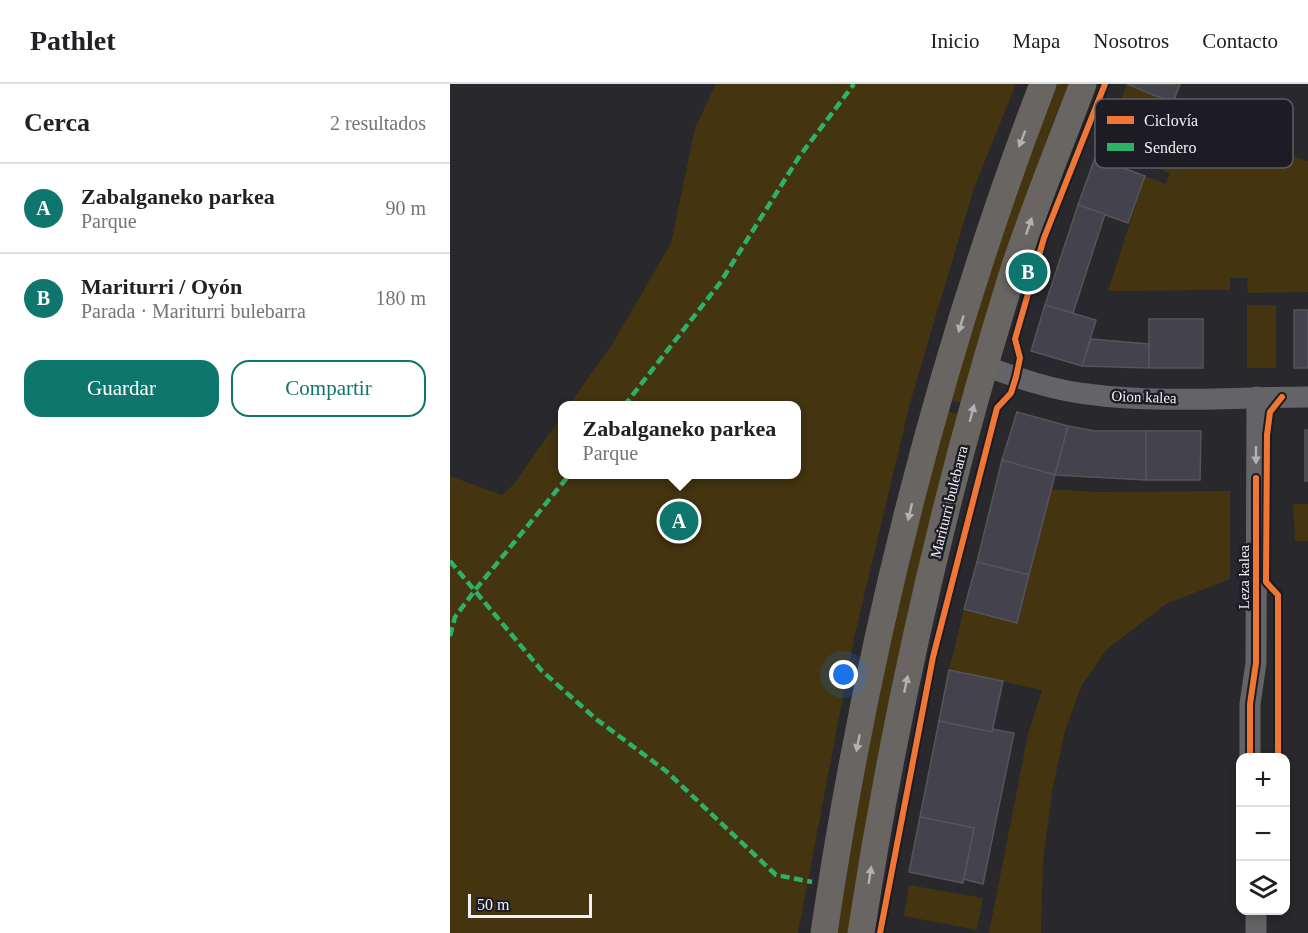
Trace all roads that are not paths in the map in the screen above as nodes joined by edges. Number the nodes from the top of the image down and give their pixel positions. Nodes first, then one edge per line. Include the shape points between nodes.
1 (1043, 84) edge
2 (1083, 84) edge
3 (985, 366) junction
4 (1257, 397) junction
5 (1308, 397) edge
6 (1250, 753) edge
7 (1256, 915) edge
8 (824, 933) edge
9 (861, 933) edge
10 (1256, 933) edge

1 -> 8 main road via 987,237 914,492 871,677
3 -> 2 main road, Mariturri bulebarra via 1048,170
3 - 4 street, Oion kalea via 1088,395
9 -> 3 main road, Mariturri bulebarra via 906,683
4 - 5 street, Oion kalea
4 -> 6 street, Leza kalea via 1256,663 1250,704
7 - 10 street

